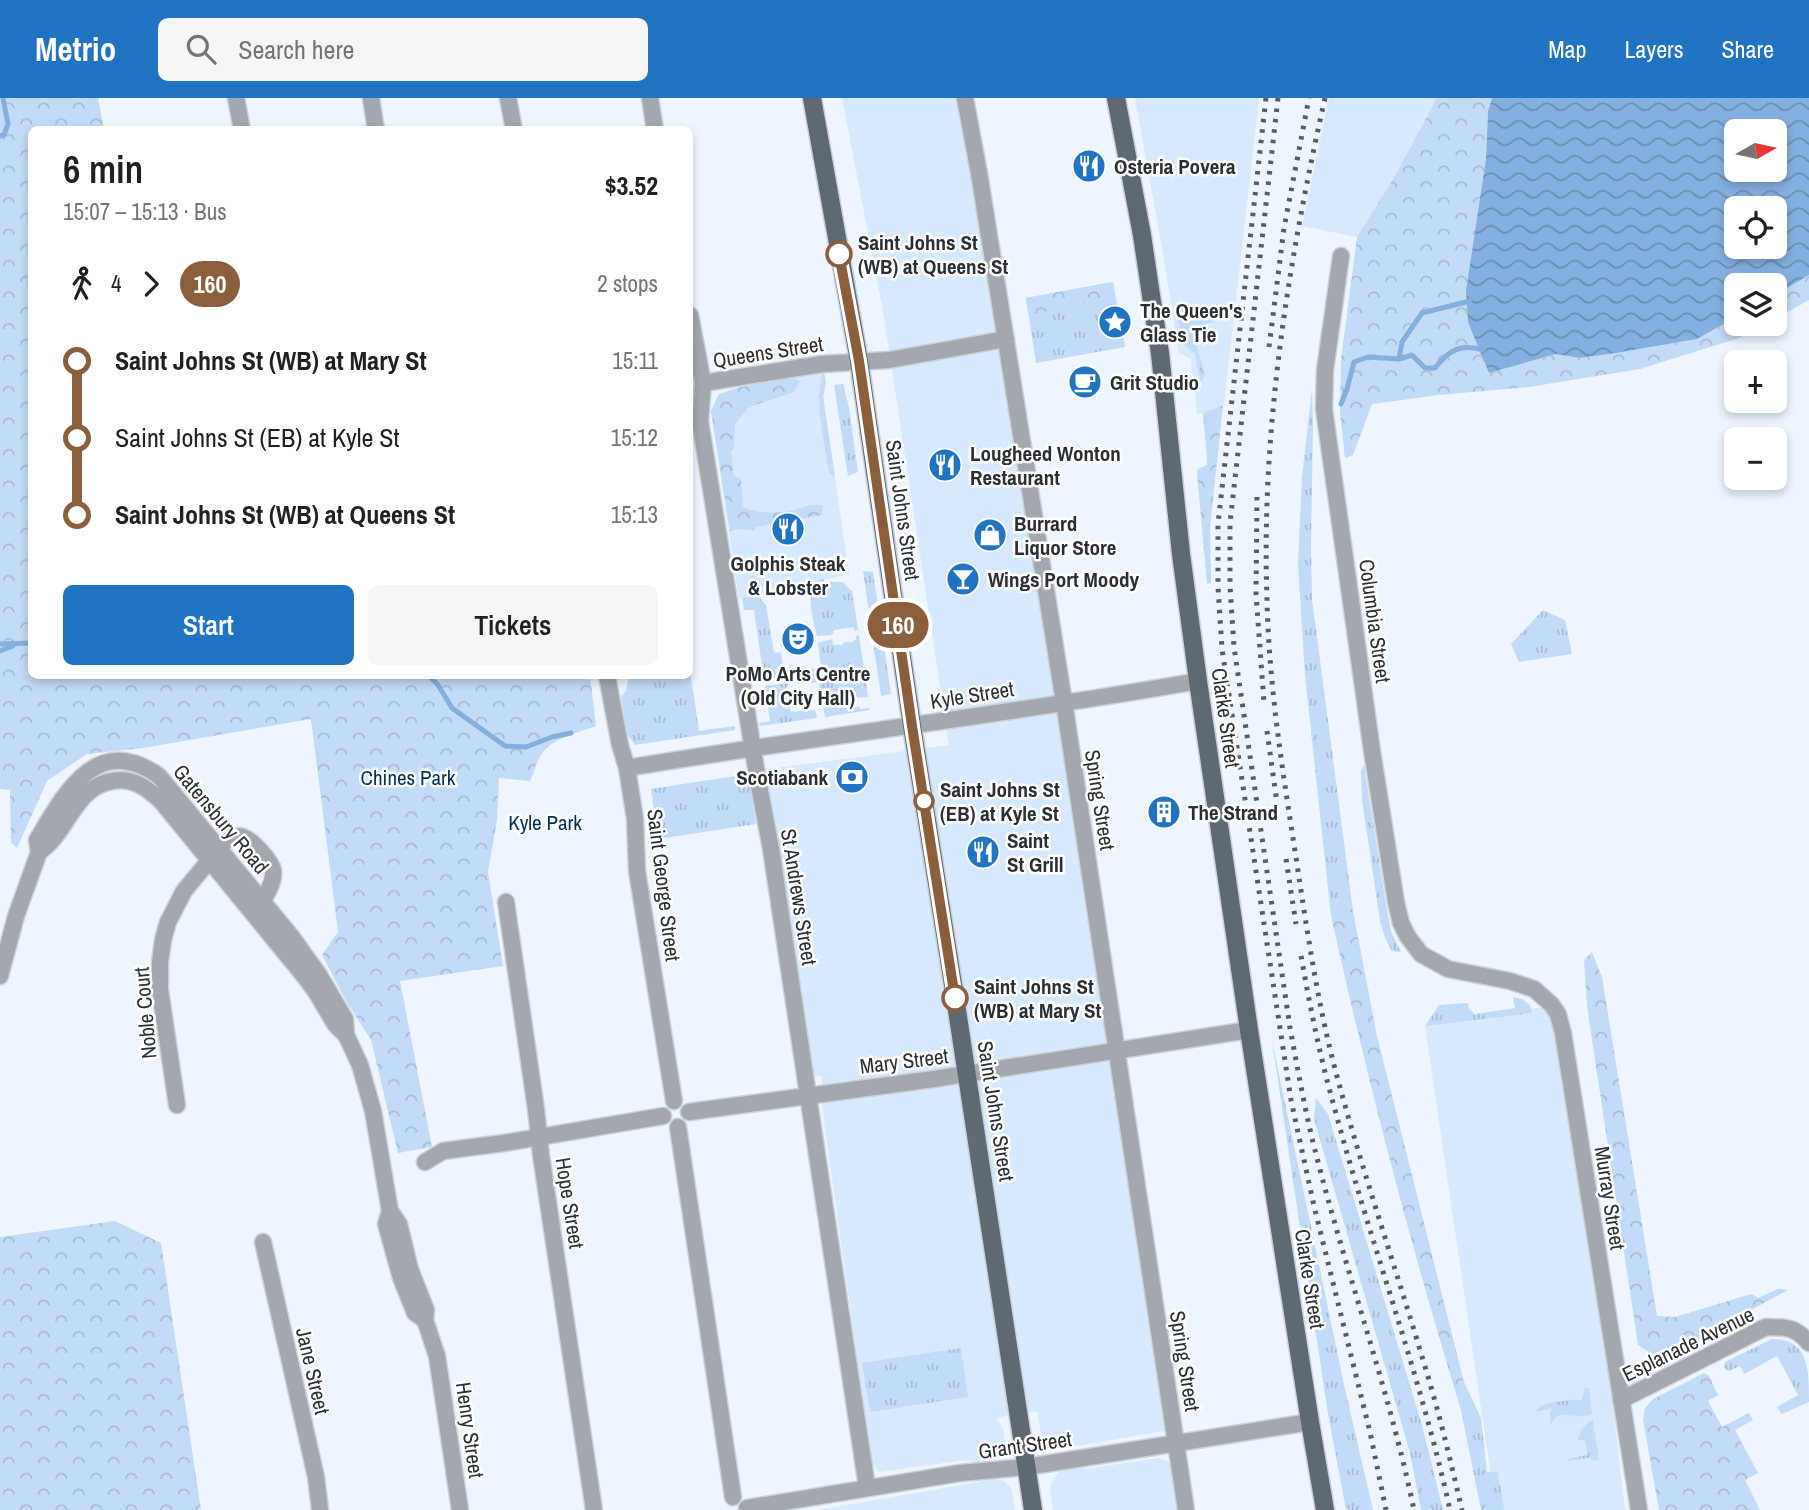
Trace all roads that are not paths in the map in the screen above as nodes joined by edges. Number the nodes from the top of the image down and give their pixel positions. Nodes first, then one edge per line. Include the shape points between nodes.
1 (236, 98) edge
2 (370, 98) edge
3 (508, 98) edge
4 (650, 98) edge
5 (812, 98) edge
6 (965, 98) edge
7 (1116, 98) edge
8 (241, 126) edge
9 (375, 126) edge
10 (513, 126) edge
11 (654, 126) edge
12 (1341, 256) dead end
13 (693, 331) edge
14 (1006, 339) junction
15 (859, 361) junction
16 (703, 383) junction
17 (608, 679) edge
18 (1198, 681) junction
19 (1064, 702) junction
20 (912, 726) junction
21 (753, 747) junction
22 (627, 768) junction
23 (214, 856) junction
24 (262, 902) junction
25 (506, 902) dead end
26 (1448, 969) joint
27 (0, 976) edge
28 (1249, 1030) junction
29 (346, 1035) junction
30 (1117, 1050) junction
31 (967, 1074) junction
32 (809, 1095) junction
33 (674, 1101) junction
34 (177, 1105) dead end
35 (689, 1112) junction
36 (663, 1116) junction
37 (678, 1127) junction
38 (540, 1137) junction
39 (425, 1162) dead end
40 (263, 1242) dead end
41 (1809, 1343) edge
42 (437, 1356) joint
43 (1621, 1400) junction
44 (1310, 1422) junction
45 (1176, 1443) junction
46 (1026, 1467) junction
47 (867, 1487) junction
48 (747, 1509) edge
49 (320, 1510) edge
50 (460, 1510) edge
51 (594, 1510) edge
52 (1032, 1510) edge
53 (1186, 1510) edge
54 (1325, 1510) edge
55 (1639, 1510) edge

1 - 8 street
2 - 9 street
3 - 10 street
4 - 11 street
5 - 15 main road, Saint Johns Street
6 - 14 street, Spring Street
7 - 18 main road, Clarke Street via 1160,353
12 - 26 street, Columbia Street via 1324,409 1372,751 1401,923 1421,954
13 - 16 street, St Andrews Street
14 - 15 street, Queens Street
14 - 19 street, Spring Street
15 - 16 street, Queens Street
15 - 20 main road, Saint Johns Street
16 - 21 street, St Andrews Street via 700,421
17 - 22 street, Saint George Street
18 - 19 street, Kyle Street
18 - 28 main road, Clarke Street
19 - 20 street, Kyle Street
19 - 30 street, Spring Street
20 - 21 street, Kyle Street
20 - 31 main road, Saint Johns Street
21 - 22 street, Kyle Street
21 - 32 street, St Andrews Street
22 - 33 street, Saint George Street via 637,871
23 - 24 street, Gatensbury Road
23 - 24 street via 227,839 244,837 251,842 273,871
23 - 27 street, Gatensbury Road via 142,785 125,780 95,787 49,846 39,852
23 - 29 street, Gatensbury Road
23 - 34 street, Noble Court via 176,905 161,951 160,990
24 - 29 street, Gatensbury Road via 319,975 345,1019
25 - 38 street, Hope Street
26 - 43 street, Murray Street via 1534,989 1558,1014
28 - 30 street, Mary Street
28 - 44 main road, Clarke Street
29 - 42 street, Gatensbury Road via 373,1111 390,1211 386,1224 401,1278 415,1313 425,1320
30 - 31 street, Mary Street
30 - 45 street, Spring Street
31 - 32 street, Mary Street
31 - 46 main road, Saint Johns Street
32 - 35 street, Mary Street
32 - 47 street, St Andrews Street
33 - 35 street via 686,1104
33 - 36 street via 667,1104
35 - 37 street
36 - 37 street via 670,1126
36 - 38 street
37 - 48 street via 728,1503 740,1499
38 - 39 street via 443,1151
38 - 51 street, Hope Street
40 - 49 street, Jane Street
41 - 43 street, Esplanade Avenue via 1788,1327 1766,1327
42 - 50 street, Henry Street
43 - 55 street, Murray Street
44 - 45 street, Grant Street
44 - 54 main road, Clarke Street
45 - 46 street, Grant Street
45 - 53 street, Spring Street
46 - 47 street, Grant Street
46 - 52 main road, Saint Johns Street
47 - 48 street, Grant Street

